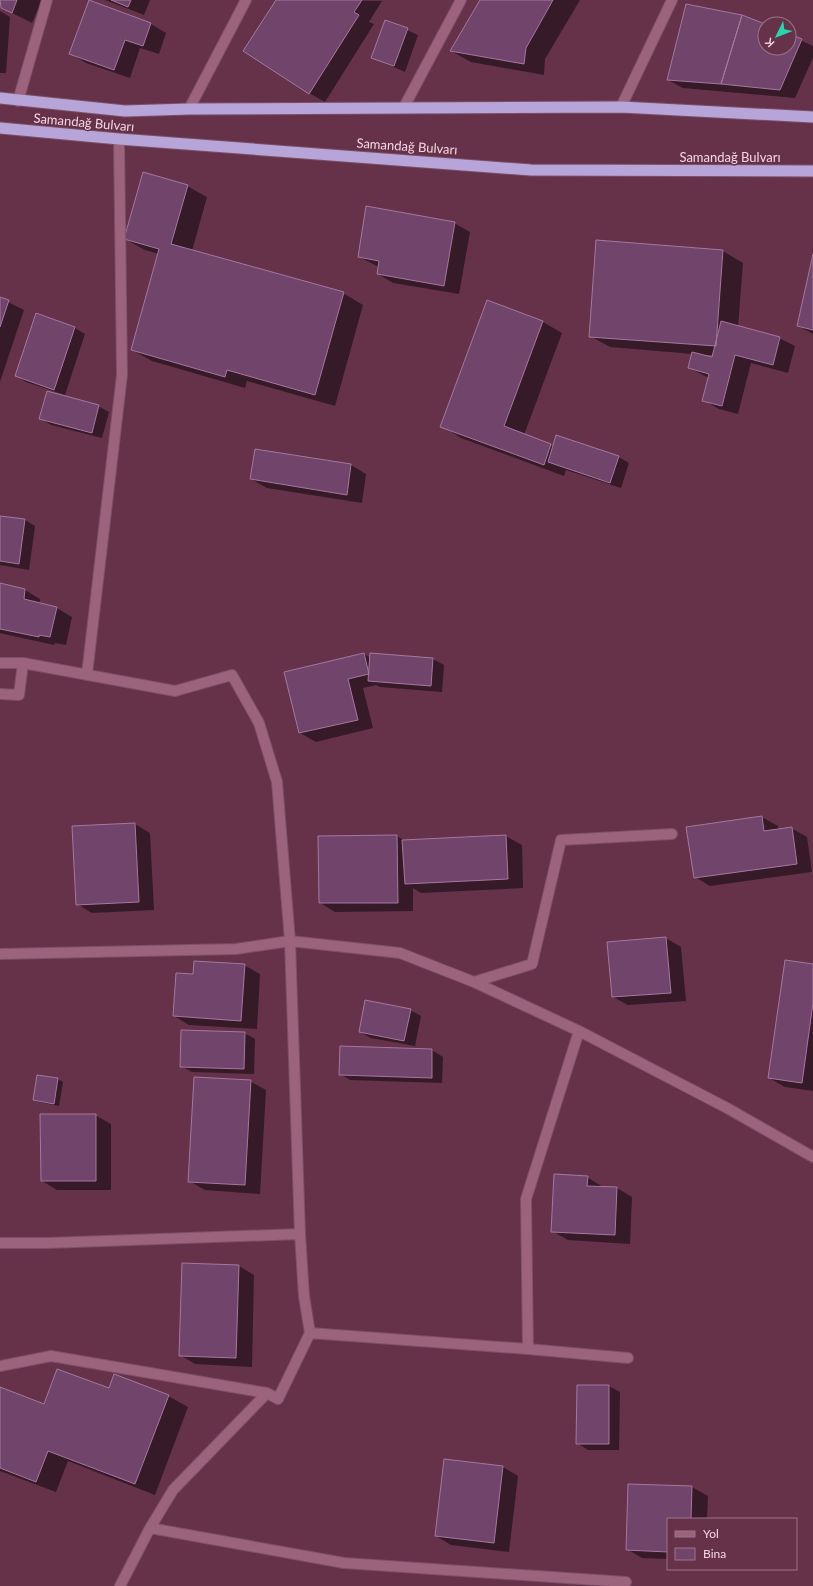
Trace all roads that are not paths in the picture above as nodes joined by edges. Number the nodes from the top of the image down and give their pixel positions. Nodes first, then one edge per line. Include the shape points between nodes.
1 (47, 0) edge
2 (246, 0) edge
3 (461, 0) edge
4 (672, 0) edge
5 (0, 98) edge
6 (18, 101) junction
7 (621, 106) junction
8 (404, 107) junction
9 (189, 109) junction
10 (813, 117) edge
11 (0, 128) edge
12 (119, 139) junction
13 (813, 171) edge
14 (0, 662) edge
15 (23, 662) junction
16 (87, 674) junction
17 (0, 694) edge
18 (672, 834) dead end
19 (290, 941) junction
20 (0, 954) edge
21 (474, 982) junction
22 (579, 1031) junction
23 (813, 1156) edge
24 (300, 1234) junction
25 (0, 1243) edge
26 (310, 1333) junction
27 (528, 1349) junction
28 (628, 1358) dead end
29 (0, 1366) edge
30 (267, 1393) junction
31 (150, 1528) junction
32 (626, 1582) dead end
33 (120, 1586) edge

1 - 6 street
2 - 9 street
3 - 8 street
4 - 7 street
5 - 6 highway, Samandağ Bulvarı
6 - 9 highway, Samandağ Bulvarı via 126,111
7 - 8 highway, Samandağ Bulvarı
7 - 10 highway, Samandağ Bulvarı
8 - 9 highway, Samandağ Bulvarı
11 - 12 highway, Samandağ Bulvarı
12 - 13 highway, Samandağ Bulvarı via 531,170
12 - 16 street via 122,376
14 - 15 street
15 - 16 street
15 - 17 street via 19,695
16 - 19 street via 175,691 232,676 259,723 277,782
18 - 21 street via 561,840 532,964
19 - 20 street via 236,949
19 - 21 street via 400,953
19 - 24 street
21 - 22 street
22 - 23 street
22 - 27 street via 526,1199
24 - 25 street
24 - 26 street via 304,1296
26 - 27 street
26 - 30 street via 278,1399
27 - 28 street
29 - 30 street via 51,1356
30 - 31 street via 173,1490
31 - 32 street via 344,1562
31 - 33 street

